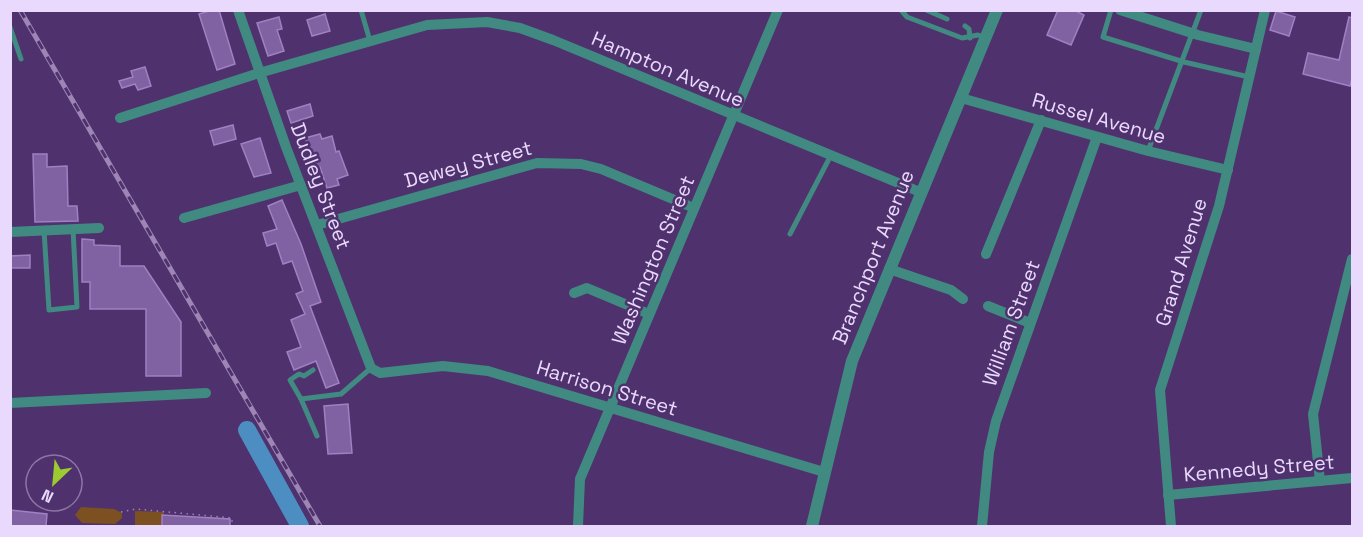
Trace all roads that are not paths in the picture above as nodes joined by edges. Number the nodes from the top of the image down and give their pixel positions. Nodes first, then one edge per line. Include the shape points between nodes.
1 (238, 10) edge
2 (361, 10) edge
3 (778, 10) edge
4 (901, 10) edge
5 (926, 10) edge
6 (997, 10) edge
7 (1111, 10) edge
8 (1119, 10) edge
9 (1201, 10) edge
10 (1265, 10) edge
11 (947, 19) dead end
12 (965, 26) dead end
13 (10, 27) edge
14 (1194, 34) junction
15 (970, 38) junction
16 (986, 38) junction
17 (370, 41) junction
18 (1256, 49) junction
19 (21, 59) dead end
20 (1184, 62) junction
21 (259, 73) junction
22 (1249, 76) junction
23 (961, 98) junction
24 (733, 116) junction
25 (120, 118) dead end
26 (1041, 120) junction
27 (1097, 137) junction
28 (1148, 151) junction
29 (830, 157) junction
30 (1228, 170) junction
31 (302, 184) junction
32 (920, 192) junction
33 (694, 208) junction
34 (184, 218) dead end
35 (317, 225) junction
36 (99, 228) dead end
37 (73, 229) junction
38 (44, 230) junction
39 (10, 232) edge
40 (790, 234) dead end
41 (986, 254) dead end
42 (1353, 259) edge
43 (889, 268) junction
44 (574, 293) dead end
45 (1348, 298) edge
46 (963, 299) dead end
47 (988, 306) dead end
48 (650, 314) junction
49 (1030, 323) junction
50 (313, 370) dead end
51 (373, 370) junction
52 (206, 393) dead end
53 (301, 399) junction
54 (10, 402) edge
55 (610, 408) junction
56 (317, 436) dead end
57 (825, 472) junction
58 (1353, 478) edge
59 (1320, 481) junction
60 (1168, 495) junction
61 (578, 526) edge
62 (812, 526) edge
63 (982, 526) edge
64 (1171, 526) edge

1 - 21 street, Dudley Street
2 - 17 lane
3 - 24 street, Washington Street
4 - 15 lane via 907,17
5 - 11 lane
6 - 16 street, Branchport Avenue
7 - 20 lane via 1102,37
8 - 14 street
9 - 14 lane
10 - 18 street, Grand Avenue
12 - 15 lane
13 - 19 lane
14 - 18 street
14 - 20 lane
15 - 16 lane
16 - 23 street, Branchport Avenue
17 - 21 street, Hampton Avenue
17 - 24 street, Hampton Avenue via 442,22 504,24 553,40
18 - 22 street, Grand Avenue
20 - 22 lane
20 - 28 lane
21 - 25 street, Hampton Avenue
21 - 31 street, Dudley Street
22 - 30 street, Grand Avenue
23 - 26 street, Russel Avenue
23 - 32 street, Branchport Avenue
24 - 29 street, Hampton Avenue
24 - 33 street, Washington Street
26 - 27 street, Russel Avenue
26 - 41 street
27 - 28 street, Russel Avenue
27 - 49 street, William Street
28 - 30 street, Russel Avenue
29 - 32 street, Hampton Avenue
29 - 40 lane
30 - 60 street, Grand Avenue via 1160,390
31 - 34 street
31 - 35 street, Dudley Street
32 - 43 street, Branchport Avenue
33 - 35 street, Dewey Street via 600,169 581,164 537,163
33 - 48 street, Washington Street
35 - 51 street, Dudley Street
36 - 37 street
37 - 38 street
37 - 38 lane via 76,307 49,310
38 - 39 street
42 - 45 street
43 - 46 street
43 - 57 street, Branchport Avenue via 852,361
44 - 48 street via 587,288
45 - 59 street via 1313,414
47 - 49 street
48 - 55 street, Washington Street
49 - 63 street, William Street via 996,422
50 - 53 lane via 290,380
51 - 53 lane via 341,394
51 - 55 street, Harrison Street via 473,367
52 - 54 street
53 - 56 lane
55 - 57 street, Harrison Street
55 - 61 street, Washington Street via 580,479
57 - 62 street, Branchport Avenue
58 - 59 street, Kennedy Street
59 - 60 street, Kennedy Street
60 - 64 street, Grand Avenue

